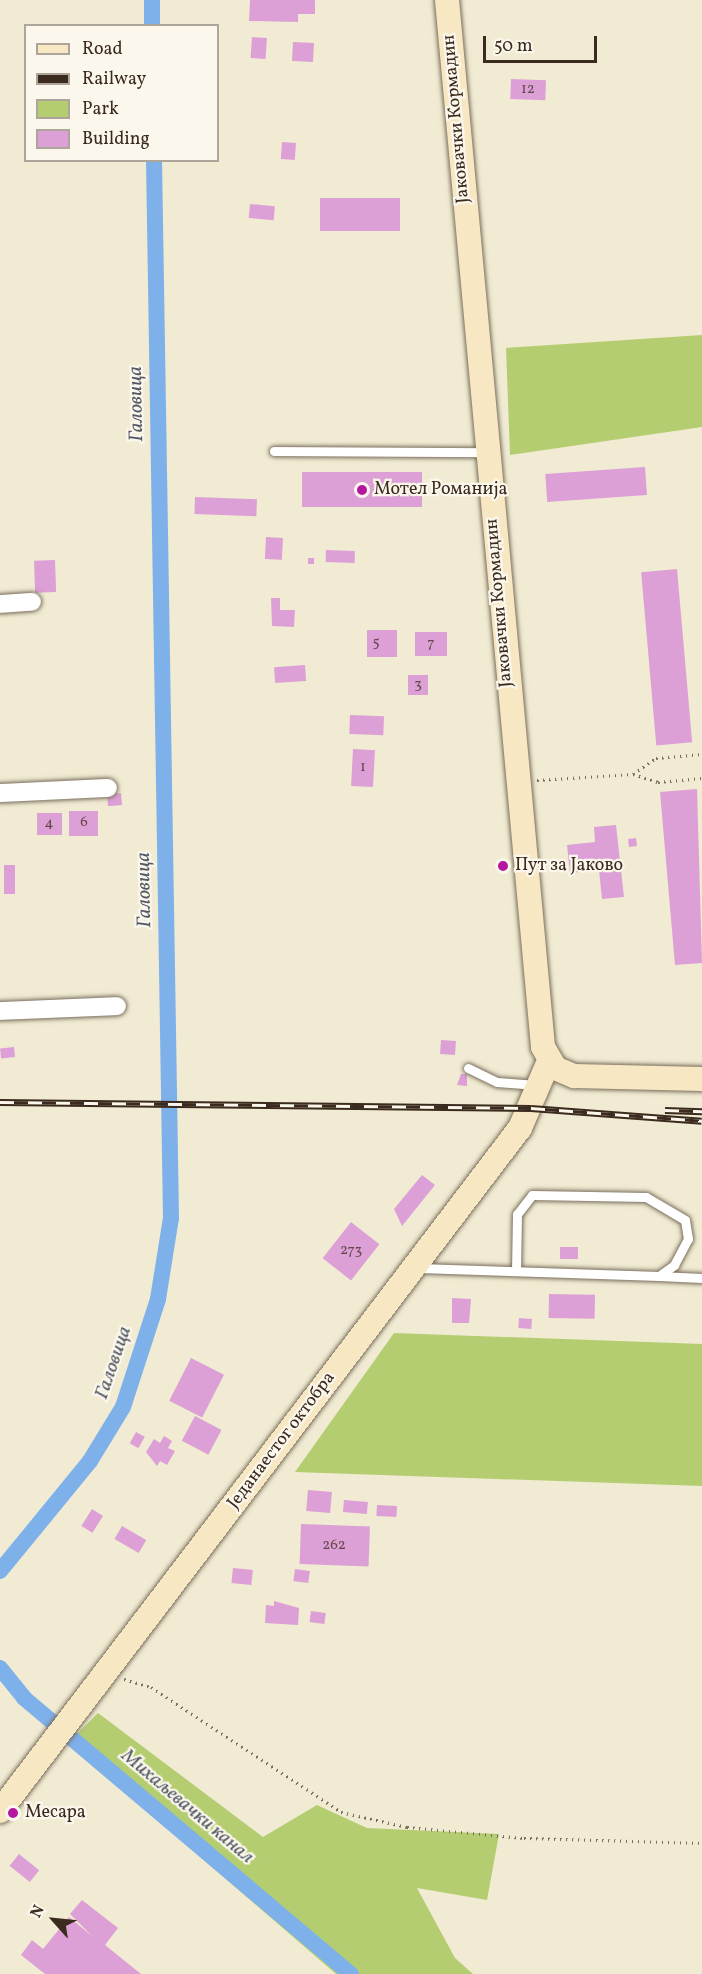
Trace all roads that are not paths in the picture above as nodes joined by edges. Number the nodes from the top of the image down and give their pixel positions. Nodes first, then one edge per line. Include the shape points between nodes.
1 (447, 0) edge
2 (274, 451) dead end
3 (486, 452) junction
4 (32, 602) dead end
5 (0, 604) edge
6 (108, 788) dead end
7 (0, 794) edge
8 (117, 1006) dead end
9 (0, 1011) edge
10 (549, 1061) junction
11 (468, 1068) dead end
12 (702, 1079) edge
13 (539, 1085) junction
14 (413, 1268) junction
15 (516, 1271) junction
16 (659, 1276) junction
17 (702, 1278) edge
18 (0, 1811) edge

1 - 3 main road, Јаковачки Кормадин
2 - 3 lane
3 - 10 main road, Јаковачки Кормадин via 540,1029
4 - 5 street
6 - 7 street
8 - 9 street
10 - 12 main road via 566,1074 585,1078
10 - 13 main road, Једанаестог октобра
11 - 13 lane via 497,1082
13 - 14 main road, Једанаестог октобра via 520,1128
14 - 15 lane
14 - 18 main road, Једанаестог октобра
15 - 16 lane
15 - 16 lane via 517,1214 532,1195 646,1197 685,1220 688,1239 674,1265
16 - 17 lane

